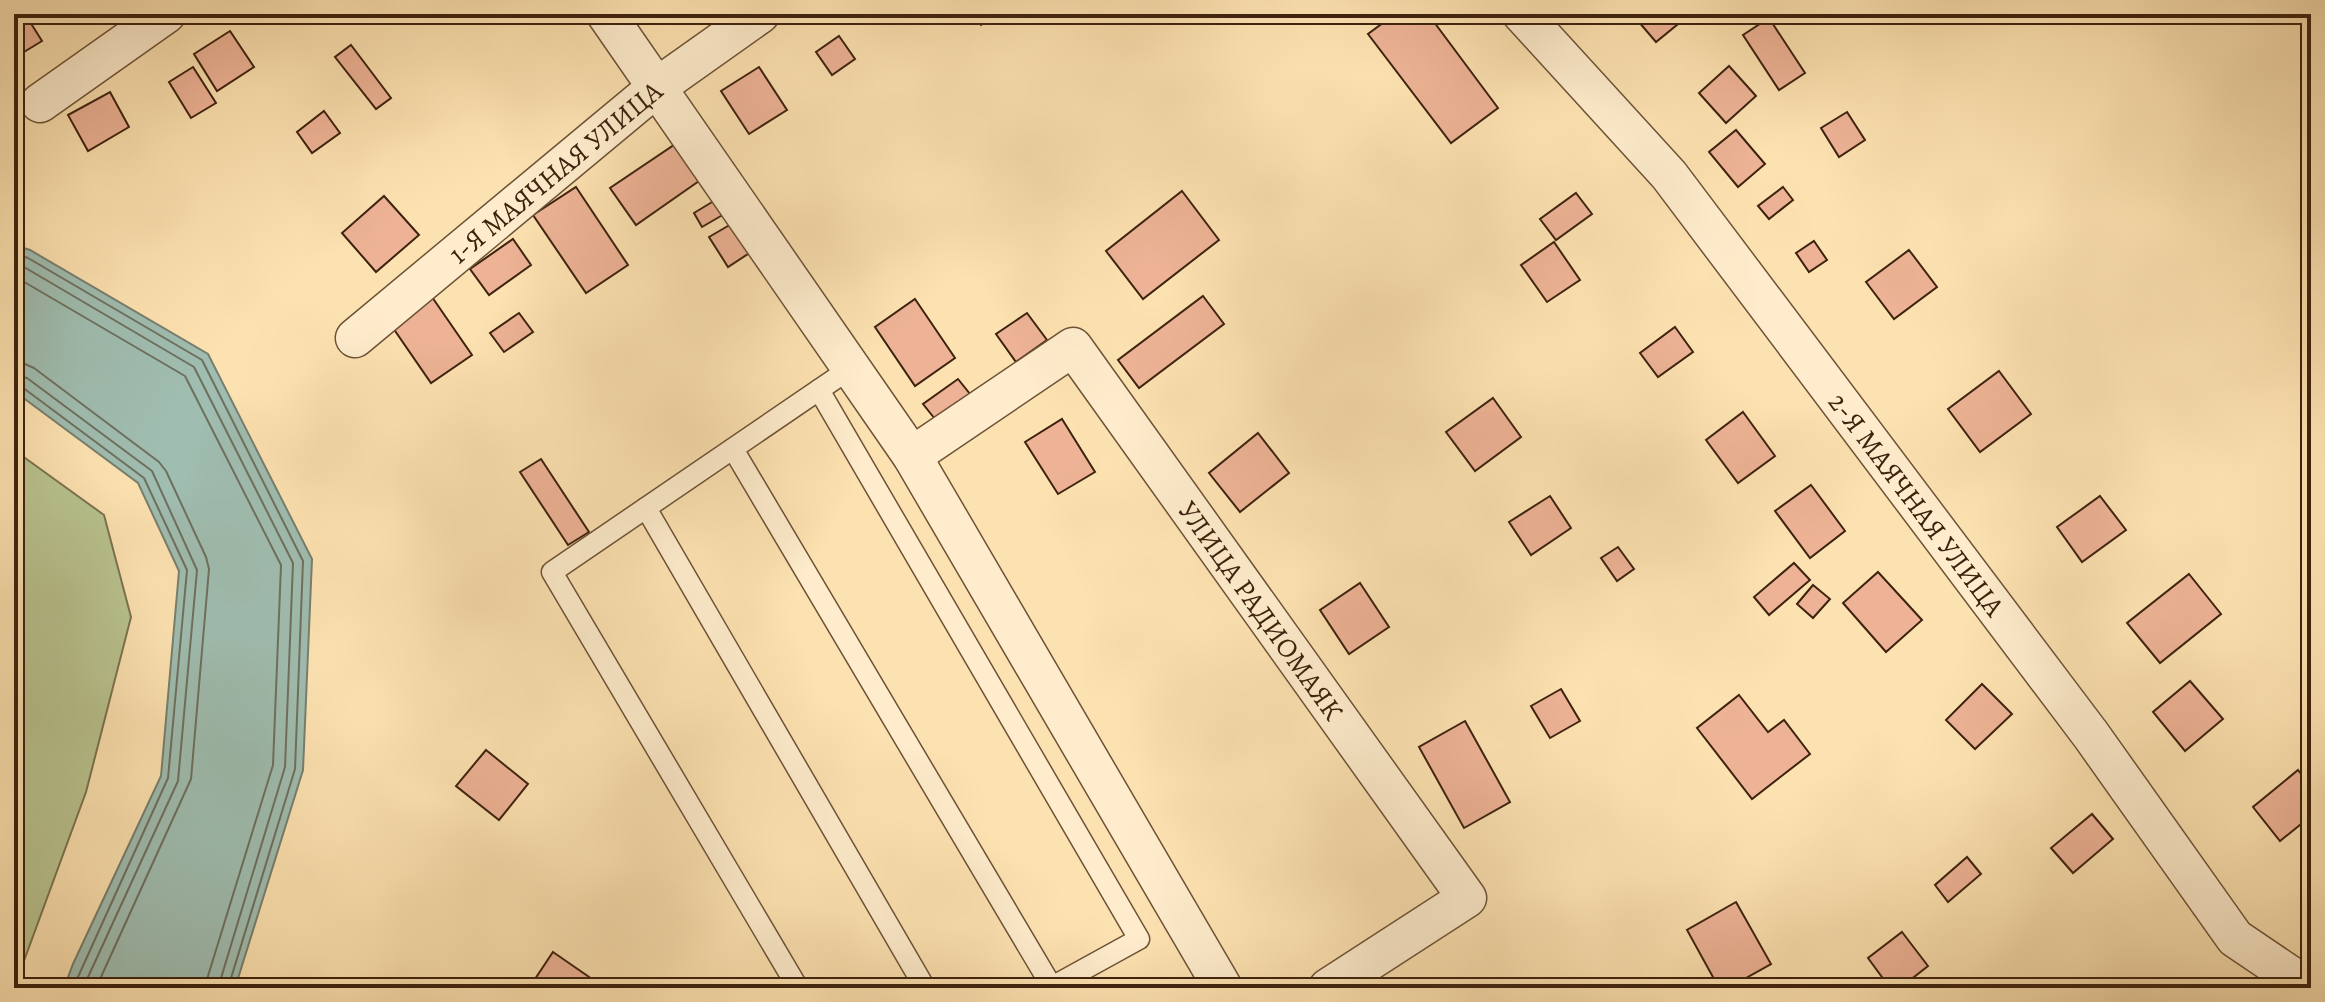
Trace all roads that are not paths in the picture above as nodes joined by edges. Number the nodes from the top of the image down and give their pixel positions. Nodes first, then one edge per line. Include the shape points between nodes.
1 (166, 14) edge
2 (606, 14) edge
3 (760, 14) edge
4 (1522, 14) edge
5 (657, 87) junction
6 (40, 103) dead end
7 (355, 338) dead end
8 (851, 368) junction
9 (819, 390) junction
10 (733, 449) junction
11 (912, 456) junction
12 (646, 508) junction
13 (2311, 987) edge
14 (798, 988) edge
15 (925, 988) edge
16 (1051, 988) edge
17 (1223, 988) edge
18 (1328, 988) edge

1 - 6 street
2 - 5 street
3 - 5 street, 1-Я МАЯЧНАЯ УЛИЦА
4 - 13 street, 2-Я МАЯЧНАЯ УЛИЦА via 1669,175 2091,735 2235,938
5 - 7 street, 1-Я МАЯЧНАЯ УЛИЦА
5 - 8 street
8 - 9 lane
8 - 11 street
9 - 10 lane
9 - 16 lane via 1139,939
10 - 12 lane
10 - 16 lane
11 - 17 street
11 - 18 street, УЛИЦА РАДИОМАЯК via 1073,347 1467,898
12 - 14 lane via 552,572
12 - 15 lane

